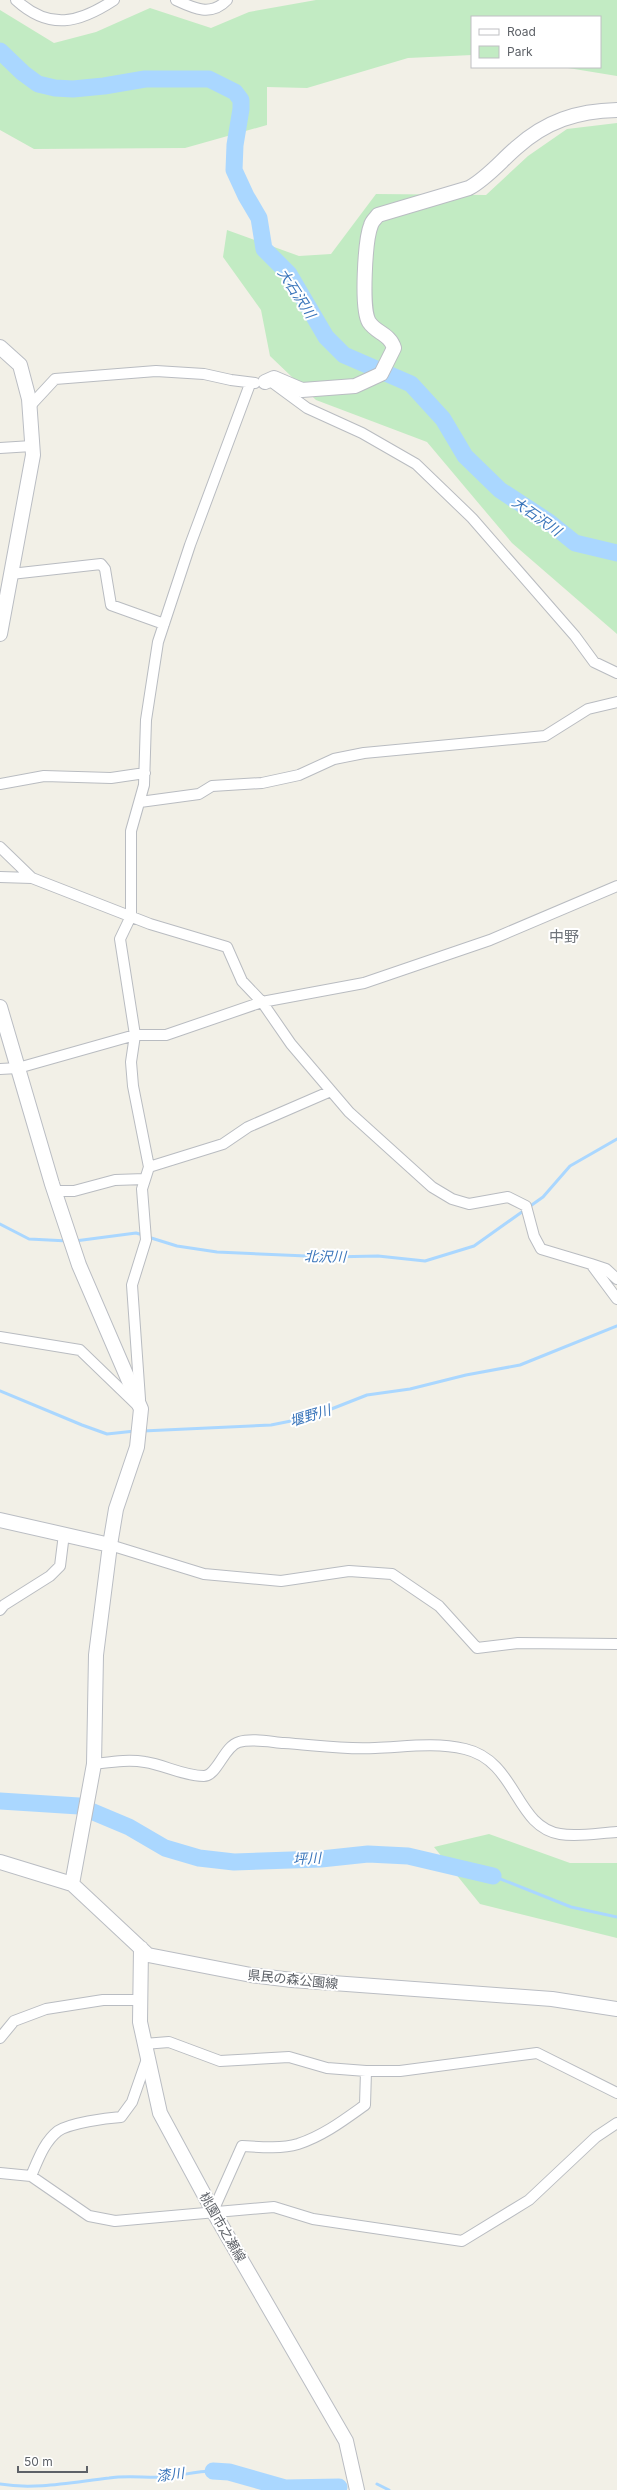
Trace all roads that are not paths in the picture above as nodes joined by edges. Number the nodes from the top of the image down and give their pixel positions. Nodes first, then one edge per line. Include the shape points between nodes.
1 (16, 0) edge
2 (114, 0) edge
3 (176, 0) edge
4 (227, 0) edge
5 (617, 110) edge
6 (0, 347) edge
7 (265, 382) junction
8 (250, 384) junction
9 (30, 406) junction
10 (32, 446) junction
11 (0, 448) edge
12 (11, 574) junction
13 (164, 624) junction
14 (0, 634) edge
15 (617, 673) edge
16 (617, 702) edge
17 (145, 773) junction
18 (0, 784) edge
19 (140, 802) junction
20 (0, 847) edge
21 (0, 877) edge
22 (32, 878) junction
23 (617, 886) edge
24 (131, 916) junction
25 (262, 1002) junction
26 (0, 1007) edge
27 (135, 1035) junction
28 (18, 1068) junction
29 (0, 1069) edge
30 (331, 1092) junction
31 (149, 1167) junction
32 (145, 1179) junction
33 (54, 1191) junction
34 (591, 1264) junction
35 (617, 1279) edge
36 (617, 1300) edge
37 (0, 1337) edge
38 (140, 1409) junction
39 (0, 1520) edge
40 (64, 1534) junction
41 (110, 1545) junction
42 (0, 1610) edge
43 (617, 1644) edge
44 (94, 1770) junction
45 (617, 1832) edge
46 (0, 1862) edge
47 (72, 1884) junction
48 (141, 1948) junction
49 (139, 2000) junction
50 (617, 2009) edge
51 (0, 2038) edge
52 (144, 2044) junction
53 (148, 2060) junction
54 (366, 2072) junction
55 (617, 2093) edge
56 (617, 2123) edge
57 (0, 2173) edge
58 (32, 2176) junction
59 (213, 2211) junction
60 (357, 2490) edge

1 - 2 street via 35,15 56,21 77,20
3 - 4 street via 199,10 212,10
5 - 7 street via 578,113 550,124 532,134 480,182 469,188 378,215 371,225 365,310 370,323 392,341 392,355 381,374 355,386 329,389 302,390 274,378
6 - 9 street via 20,365
7 - 8 street
7 - 15 street via 275,383 307,408 362,432 416,464 472,518 576,636 594,662
8 - 9 street via 204,374 156,370 55,379
8 - 13 street via 190,545
9 - 10 street
10 - 11 street
10 - 12 street via 33,455
12 - 13 street via 101,564 105,569 111,605
12 - 14 street
13 - 17 street via 158,642 146,720
16 - 19 street via 588,709 545,736 364,753 334,759 299,775 262,783 212,786 199,794
17 - 18 street via 111,778 44,776
17 - 19 street
19 - 24 street via 131,831
20 - 22 street
21 - 22 street
22 - 24 street
23 - 25 street via 490,940 364,983
24 - 25 street via 189,938 227,948 242,981
24 - 27 street via 120,939
25 - 27 street via 166,1035
25 - 30 street via 291,1044
26 - 28 street
27 - 28 street
27 - 31 street via 131,1062 133,1086
28 - 29 street
28 - 33 street
30 - 31 street via 248,1127 224,1144
30 - 34 street via 349,1112 432,1187 452,1199 469,1204 508,1197 527,1210 534,1236 541,1249
31 - 32 street
32 - 33 street via 115,1180 74,1191
32 - 38 street via 142,1189 146,1240 132,1285
33 - 38 street via 71,1241
34 - 35 street via 606,1269
34 - 36 street
37 - 38 street via 80,1350
38 - 41 street via 137,1447 116,1509
39 - 40 street
40 - 41 street
40 - 42 street via 60,1566 50,1576
41 - 43 street via 204,1574 281,1581 349,1571 392,1574 439,1606 478,1648 518,1643
41 - 44 street via 96,1655
44 - 45 street via 118,1761 146,1762 206,1777 212,1773 224,1754 238,1742 373,1748 427,1744 466,1749 492,1762 506,1776 532,1820 544,1828 559,1834
44 - 47 street
46 - 47 street, 県民の森公園線
47 - 48 street, 県民の森公園線
48 - 49 street, 桃園市之瀬線
48 - 50 street, 県民の森公園線 via 148,1954 166,1959 251,1975 552,1999
49 - 51 street via 103,2000 46,2009 14,2021
49 - 52 street, 桃園市之瀬線
52 - 53 street, 桃園市之瀬線
52 - 54 street via 170,2042 220,2061 289,2057 327,2068
53 - 58 street via 132,2102 121,2117 98,2119 59,2131 43,2149
53 - 59 street, 桃園市之瀬線 via 160,2113
54 - 55 street via 400,2071 536,2053
54 - 59 street via 365,2105 337,2125 297,2144 242,2146
56 - 59 street via 596,2136 529,2200 462,2241 313,2219 274,2207
57 - 58 street
58 - 59 street via 89,2216 115,2221
59 - 60 street, 桃園市之瀬線 via 346,2441

